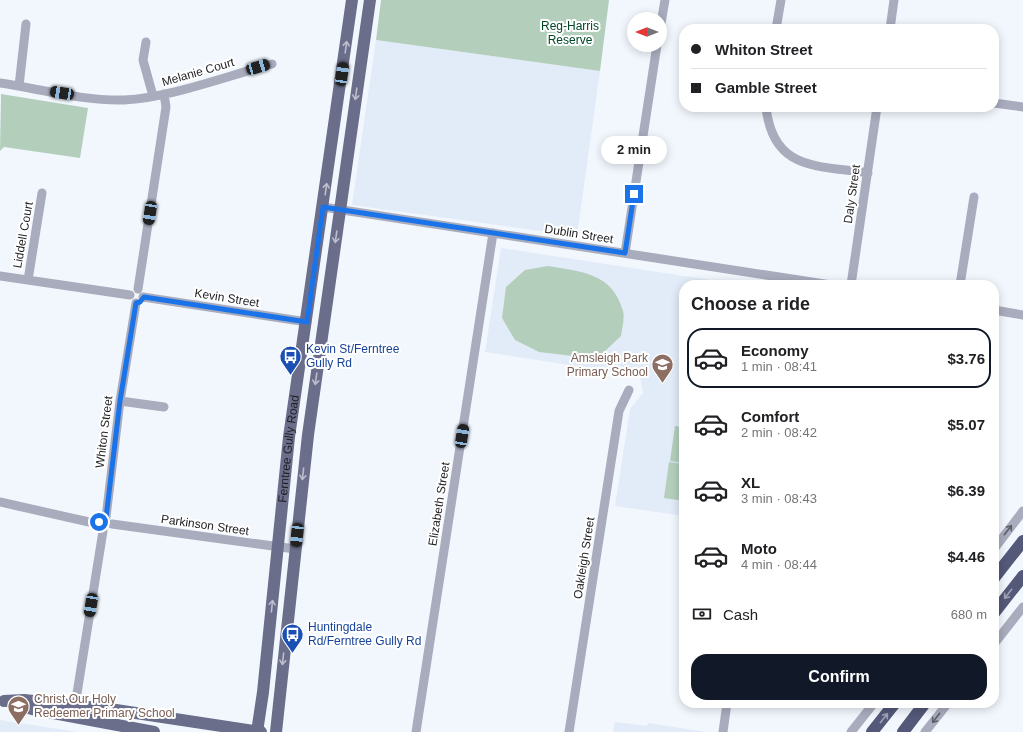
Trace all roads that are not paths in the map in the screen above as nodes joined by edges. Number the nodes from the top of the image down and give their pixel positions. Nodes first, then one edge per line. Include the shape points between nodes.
1 (352, 0) edge
2 (370, 0) edge
3 (664, 0) edge
4 (781, 0) edge
5 (894, 0) edge
6 (662, 12) edge
7 (26, 24) dead end
8 (777, 24) edge
9 (891, 24) edge
10 (146, 42) dead end
11 (657, 52) edge
12 (272, 64) dead end
13 (0, 83) edge
14 (19, 86) junction
15 (164, 94) junction
16 (153, 96) junction
17 (999, 104) edge
18 (1023, 107) edge
19 (766, 112) edge
20 (877, 112) edge
21 (868, 173) junction
22 (42, 193) dead end
23 (974, 197) dead end
24 (323, 207) junction
25 (340, 209) junction
26 (493, 233) junction
27 (625, 253) junction
28 (0, 276) edge
29 (28, 280) junction
30 (778, 280) edge
31 (852, 280) edge
32 (961, 280) edge
33 (141, 293) junction
34 (130, 295) junction
35 (136, 303) junction
36 (999, 311) edge
37 (1023, 315) edge
38 (307, 322) junction
39 (629, 390) dead end
40 (120, 401) junction
41 (164, 407) dead end
42 (0, 502) edge
43 (1023, 511) edge
44 (106, 518) junction
45 (112, 524) junction
46 (100, 528) junction
47 (1023, 541) edge
48 (999, 542) edge
49 (278, 547) junction
50 (295, 549) junction
51 (999, 572) edge
52 (1023, 576) edge
53 (999, 607) edge
54 (1023, 607) edge
55 (999, 638) edge
56 (2, 701) edge
57 (727, 708) edge
58 (870, 708) edge
59 (891, 708) edge
60 (921, 708) edge
61 (944, 708) edge
62 (74, 711) junction
63 (853, 731) edge
64 (154, 732) edge
65 (257, 732) edge
66 (261, 732) edge
67 (276, 732) edge
68 (416, 732) edge
69 (569, 732) edge
70 (723, 732) edge
71 (872, 732) edge
72 (902, 732) edge
73 (925, 732) edge

24 -> 1 main road, Ferntree Gully Road
2 -> 25 main road, Ferntree Gully Road
3 - 6 street
4 - 8 street
5 - 9 street
7 - 14 street
10 - 16 street via 143,60
11 - 27 street
12 - 15 street, Melanie Court
13 - 14 street, Melanie Court
14 - 16 street, Melanie Court via 107,100
15 - 16 street, Melanie Court
15 - 33 street via 166,107
17 - 18 street
19 - 21 street via 767,123 774,140 784,152 801,163
20 - 21 street, Daly Street
21 - 31 street, Daly Street
22 - 29 street, Liddell Court
23 - 32 street
24 - 25 street, Dublin Street
24 - 38 main road, Ferntree Gully Road
25 - 26 street, Dublin Street
25 -> 50 main road, Ferntree Gully Road via 308,435
26 - 27 street, Dublin Street
26 - 68 street, Elizabeth Street
27 - 30 street, Dublin Street
28 - 29 street
29 - 34 street
33 - 34 street via 134,290
33 - 35 street via 140,302
33 - 38 street, Kevin Street
34 - 35 street via 131,300
35 - 40 street, Whiton Street
36 - 37 street
38 - 49 main road, Ferntree Gully Road via 289,437
39 - 69 street, Oakleigh Street via 619,411
40 - 41 street
40 - 44 street, Whiton Street
42 - 46 street
48 -> 43 street
44 - 45 street
44 - 46 street via 100,520
45 - 46 street via 109,530
45 - 49 street, Parkinson Street
46 - 62 street
47 - 51 highway
49 - 50 street, Parkinson Street
65 -> 49 main road, Ferntree Gully Road
50 -> 67 main road, Ferntree Gully Road
52 -> 53 highway
54 - 55 street
56 - 62 main road via 24,700
57 - 70 street
58 - 63 street
71 -> 59 highway
60 - 72 highway
61 -> 73 street
62 - 64 main road
62 - 65 main road
65 - 66 main road

